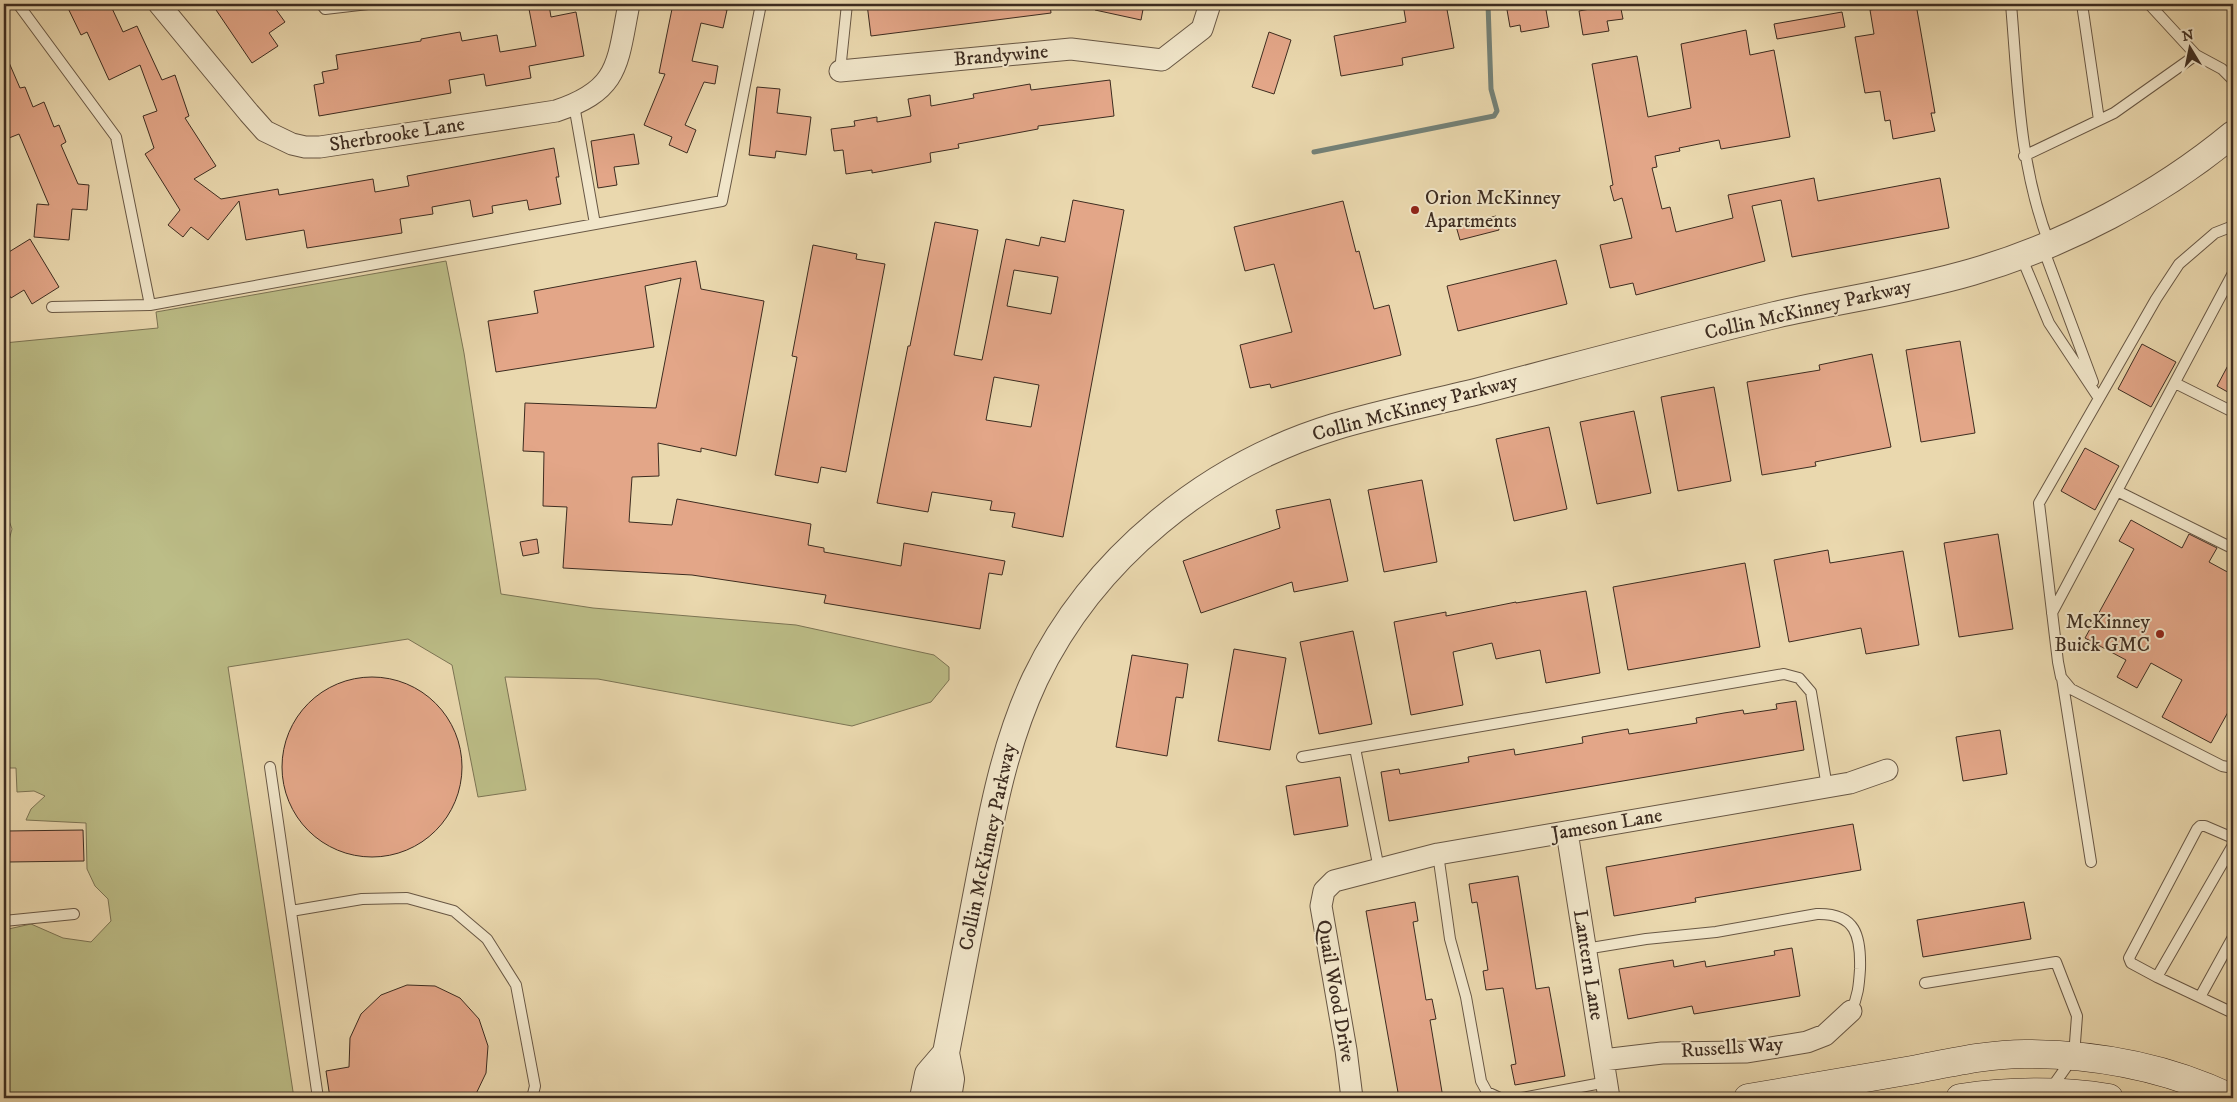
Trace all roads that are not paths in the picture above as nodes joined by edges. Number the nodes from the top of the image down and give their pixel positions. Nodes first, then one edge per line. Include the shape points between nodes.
1 (18, 4) edge
2 (159, 4) edge
3 (320, 4) edge
4 (368, 4) edge
5 (629, 4) edge
6 (760, 4) edge
7 (847, 4) edge
8 (1210, 4) edge
9 (2010, 4) edge
10 (2082, 4) edge
11 (2149, 4) edge
12 (2196, 55) junction
13 (840, 71) joint
14 (2233, 80) edge
15 (574, 105) junction
16 (2099, 120) junction
17 (2233, 134) edge
18 (2024, 156) junction
19 (595, 224) junction
20 (2233, 226) edge
21 (2037, 249) junction
22 (2233, 274) edge
23 (150, 305) junction
24 (52, 307) dead end
25 (2175, 383) junction
26 (2098, 397) junction
27 (2233, 412) edge
28 (2117, 491) junction
29 (2233, 540) edge
30 (2052, 614) junction
31 (2062, 677) junction
32 (1355, 748) junction
33 (1302, 757) dead end
34 (270, 767) dead end
35 (2233, 768) edge
36 (1887, 770) dead end
37 (1827, 787) junction
38 (1567, 832) junction
39 (2233, 838) edge
40 (2233, 845) edge
41 (1438, 854) junction
42 (2091, 862) dead end
43 (1379, 869) junction
44 (1327, 885) joint
45 (291, 911) junction
46 (74, 914) dead end
47 (4, 921) edge
48 (2233, 937) edge
49 (1585, 949) junction
50 (2157, 977) junction
51 (1925, 983) dead end
52 (2200, 997) junction
53 (1851, 1011) joint
54 (2233, 1013) edge
55 (946, 1053) junction
56 (2074, 1056) junction
57 (1603, 1060) junction
58 (1608, 1090) edge
59 (2048, 1093) junction
60 (1968, 1097) edge
61 (318, 1098) edge
62 (532, 1098) edge
63 (923, 1098) edge
64 (948, 1098) edge
65 (1352, 1098) edge
66 (1500, 1098) edge
67 (1522, 1098) edge
68 (1748, 1098) edge
69 (2109, 1098) edge
70 (2231, 1098) edge

1 - 23 lane via 116,137
2 - 15 street, Sherbrooke Lane via 265,131 292,144 305,147 337,144 556,111
3 - 4 lane via 325,9
5 - 15 street, Sherbrooke Lane via 615,68 594,94
6 - 19 lane via 722,201
7 - 13 lane
8 - 13 street, Brandywine via 1202,29 1162,60 1071,50
9 - 18 lane
10 - 16 lane
11 - 12 lane
12 - 14 lane via 2222,69
12 - 16 lane via 2114,113
15 - 19 lane
16 - 18 lane
17 - 21 street, Collin McKinney Parkway via 2136,201
18 - 21 lane via 2036,210
19 - 23 lane
20 - 26 lane via 2215,233 2179,264
21 - 26 lane
21 - 26 lane via 2049,323
21 - 55 street, Collin McKinney Parkway via 1970,273 1751,321 1335,427 1242,465 1188,499 1124,553 1096,585 1064,629 1026,699 999,782
22 - 25 lane
23 - 24 lane
25 - 27 lane
25 - 28 lane
26 - 30 lane via 2038,504
28 - 29 lane via 2230,547
28 - 30 lane
30 - 31 lane
31 - 35 lane via 2071,689 2222,766
31 - 42 lane
32 - 33 lane
32 - 37 lane via 1790,674 1799,678 1812,692
32 - 43 lane
34 - 45 lane
36 - 37 street, Jameson Lane
37 - 38 street, Jameson Lane
38 - 41 street, Jameson Lane
38 - 49 street, Lantern Lane
39 - 50 lane via 2205,826 2197,830 2129,958 2131,963
40 - 50 lane
41 - 43 street, Jameson Lane
41 - 66 lane via 1450,939 1466,997 1481,1081 1487,1092
43 - 44 street, Jameson Lane
44 - 65 street, Quail Wood Drive via 1322,898 1322,913
45 - 61 lane
45 - 62 lane via 362,899 407,898 454,911 487,939 516,985 535,1086
46 - 47 lane
48 - 52 lane
49 - 53 lane via 1716,932 1816,914 1832,915 1846,922 1856,933 1860,944 1858,996
49 - 57 street, Lantern Lane
50 - 52 lane
51 - 56 lane via 2056,962 2077,1016
52 - 54 lane
53 - 57 street, Russells Way via 1825,1035 1807,1042 1747,1052 1662,1053
55 - 63 street, Collin McKinney Parkway via 928,1074
55 - 64 street, Collin McKinney Parkway via 951,1079
56 - 59 lane
56 - 60 main road via 2048,1078 1981,1085
56 - 68 main road via 2024,1054 1978,1058
56 - 70 main road via 2143,1066
57 - 58 street, Lantern Lane
58 - 67 lane
59 - 60 main road
59 - 69 main road

